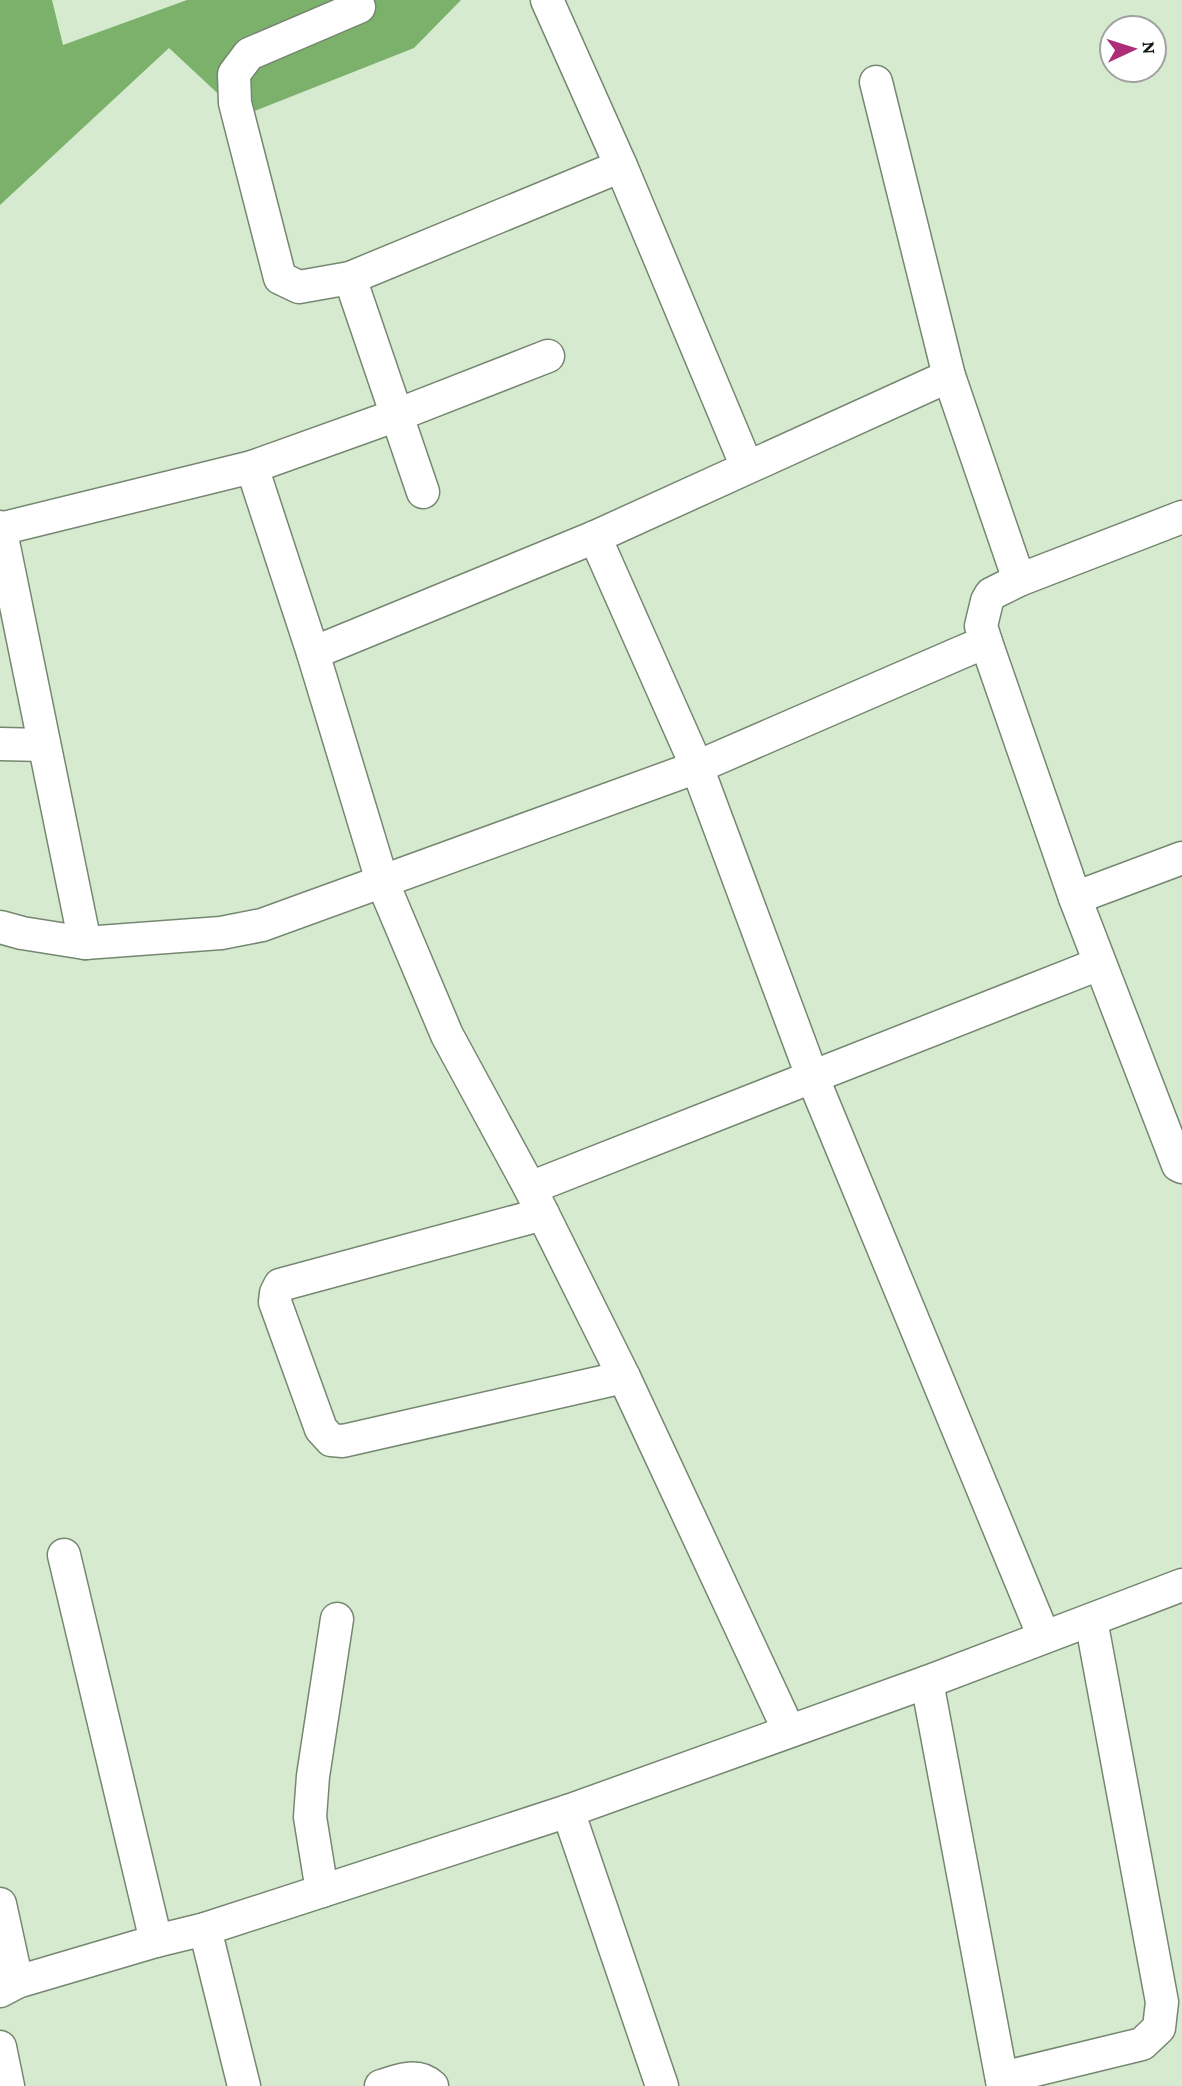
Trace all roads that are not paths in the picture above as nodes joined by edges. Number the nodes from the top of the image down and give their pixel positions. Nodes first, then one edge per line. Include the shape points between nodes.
1 (547, 0) edge
2 (359, 7) dead end
3 (876, 82) dead end
4 (621, 166) junction
5 (350, 278) junction
6 (548, 356) dead end
7 (949, 376) junction
8 (397, 415) junction
9 (252, 467) junction
10 (747, 467) junction
11 (422, 492) dead end
12 (1182, 517) edge
13 (0, 528) edge
14 (595, 537) junction
15 (1019, 580) junction
16 (986, 642) junction
17 (313, 653) junction
18 (0, 744) edge
19 (44, 745) junction
20 (697, 767) junction
21 (1182, 858) edge
22 (382, 881) junction
23 (1075, 898) junction
24 (0, 927) edge
25 (85, 943) junction
26 (1100, 964) junction
27 (812, 1076) junction
28 (1182, 1167) edge
29 (537, 1201) junction
30 (624, 1377) junction
31 (64, 1555) dead end
32 (1182, 1586) edge
33 (337, 1619) dead end
34 (1091, 1620) junction
35 (1044, 1637) junction
36 (927, 1682) junction
37 (789, 1731) junction
38 (568, 1811) junction
39 (322, 1891) junction
40 (0, 1904) edge
41 (205, 1929) junction
42 (156, 1941) junction
43 (8, 1987) edge
44 (0, 2047) edge
45 (1002, 2082) edge
46 (8, 2086) edge
47 (244, 2086) edge
48 (381, 2086) edge
49 (432, 2086) edge
50 (662, 2086) edge

1 - 4 street
2 - 5 street via 249,54 234,74 235,103 279,278 299,287
3 - 7 street
4 - 5 street
4 - 10 street
5 - 8 street
6 - 8 street
7 - 10 street
7 - 15 street
8 - 9 street
8 - 11 street
9 - 13 street
9 - 17 street
10 - 14 street
12 - 15 street
13 - 19 street
14 - 17 street
14 - 20 street
15 - 16 street via 991,594 987,601 981,626
16 - 20 street
16 - 23 street
17 - 22 street
18 - 19 street
19 - 25 street
20 - 22 street
20 - 27 street
21 - 23 street
22 - 25 street via 241,930
22 - 29 street via 447,1035
23 - 26 street
24 - 25 street
26 - 27 street
26 - 28 street
27 - 29 street
27 - 35 street
29 - 30 street
29 - 30 street via 281,1284 275,1302 321,1429 331,1440 343,1441
30 - 37 street
31 - 42 street
32 - 34 street
33 - 39 street via 310,1817
34 - 35 street
34 - 45 street via 1162,2003 1159,2028 1142,2044
35 - 36 street
36 - 37 street
36 - 45 street
37 - 38 street
38 - 39 street
38 - 50 street
39 - 41 street
40 - 43 street
41 - 42 street
41 - 47 street
42 - 43 street
44 - 46 street
48 - 49 street via 411,2078

